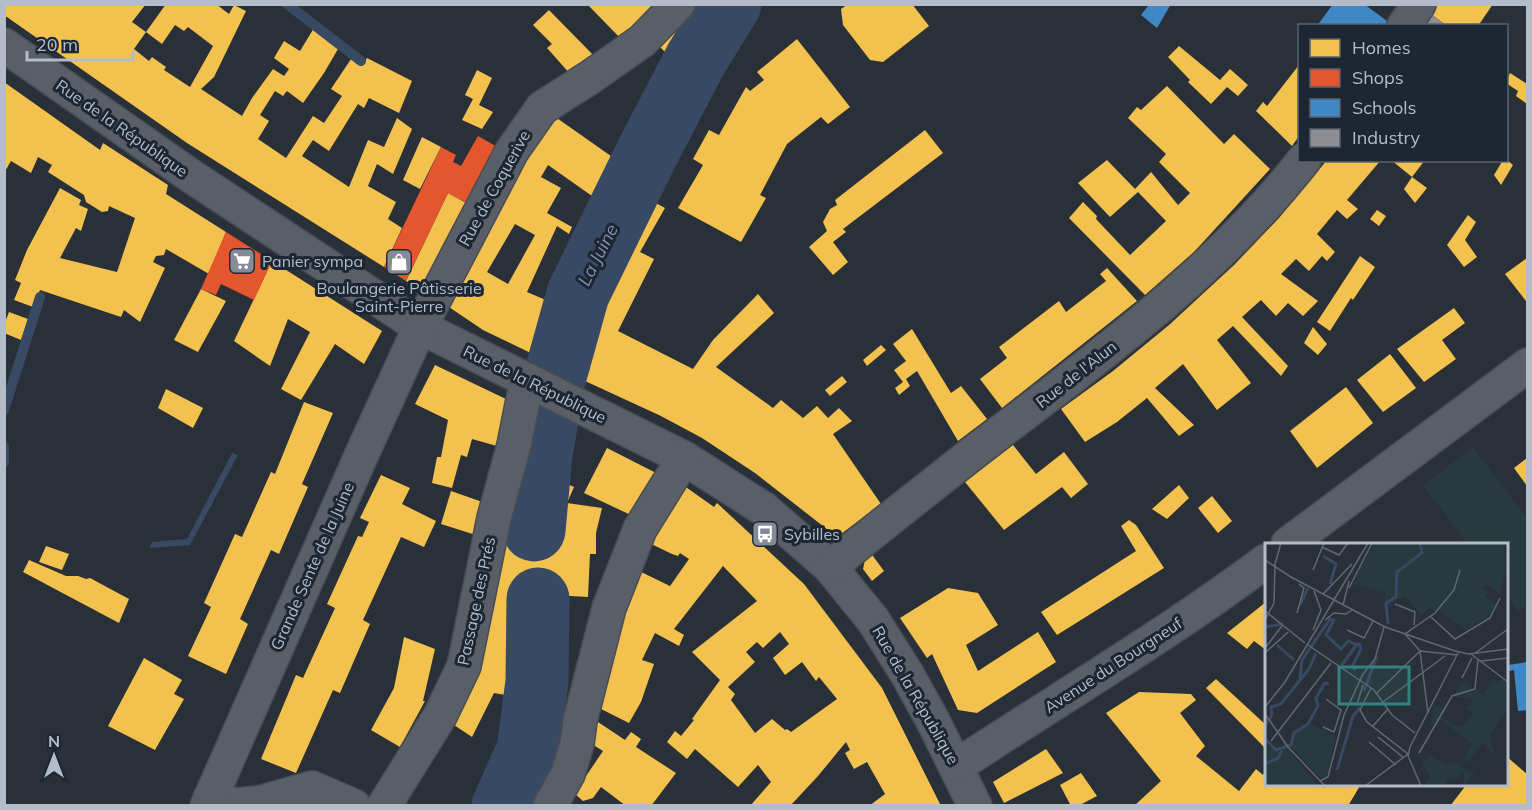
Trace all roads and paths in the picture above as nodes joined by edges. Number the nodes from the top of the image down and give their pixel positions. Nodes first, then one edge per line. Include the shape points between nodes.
1 (678, 4) edge
2 (1419, 4) edge
3 (1405, 24) edge
4 (6, 46) edge
5 (1302, 162) edge
6 (420, 327) junction
7 (1527, 365) edge
8 (527, 380) junction
9 (684, 458) junction
10 (1289, 543) edge
11 (1265, 562) edge
12 (830, 567) junction
13 (957, 766) junction
14 (209, 802) edge
15 (354, 806) edge
16 (384, 806) edge
17 (550, 806) edge
18 (975, 806) edge

1 - 6 street, Rue de Coquerive via 642,41 542,108 512,151
2 - 3 street
4 - 6 street, Rue de la République via 191,176
5 - 12 street, Rue de l'Alun via 1239,234 1176,292 1092,363
6 - 8 street, Rue de la République
6 - 14 street, Grande Sente de la Juine
7 - 10 street
8 - 9 street, Rue de la République
8 - 16 street, Passage des Prés via 465,666 440,716
9 - 12 street, Rue de la République via 764,509
9 - 17 street via 640,529 609,608 577,744 568,774
11 - 13 street, Avenue du Bourgneuf
12 - 13 street, Rue de la République via 873,620
13 - 18 street, Rue de la République
14 - 15 street via 258,803 312,788

